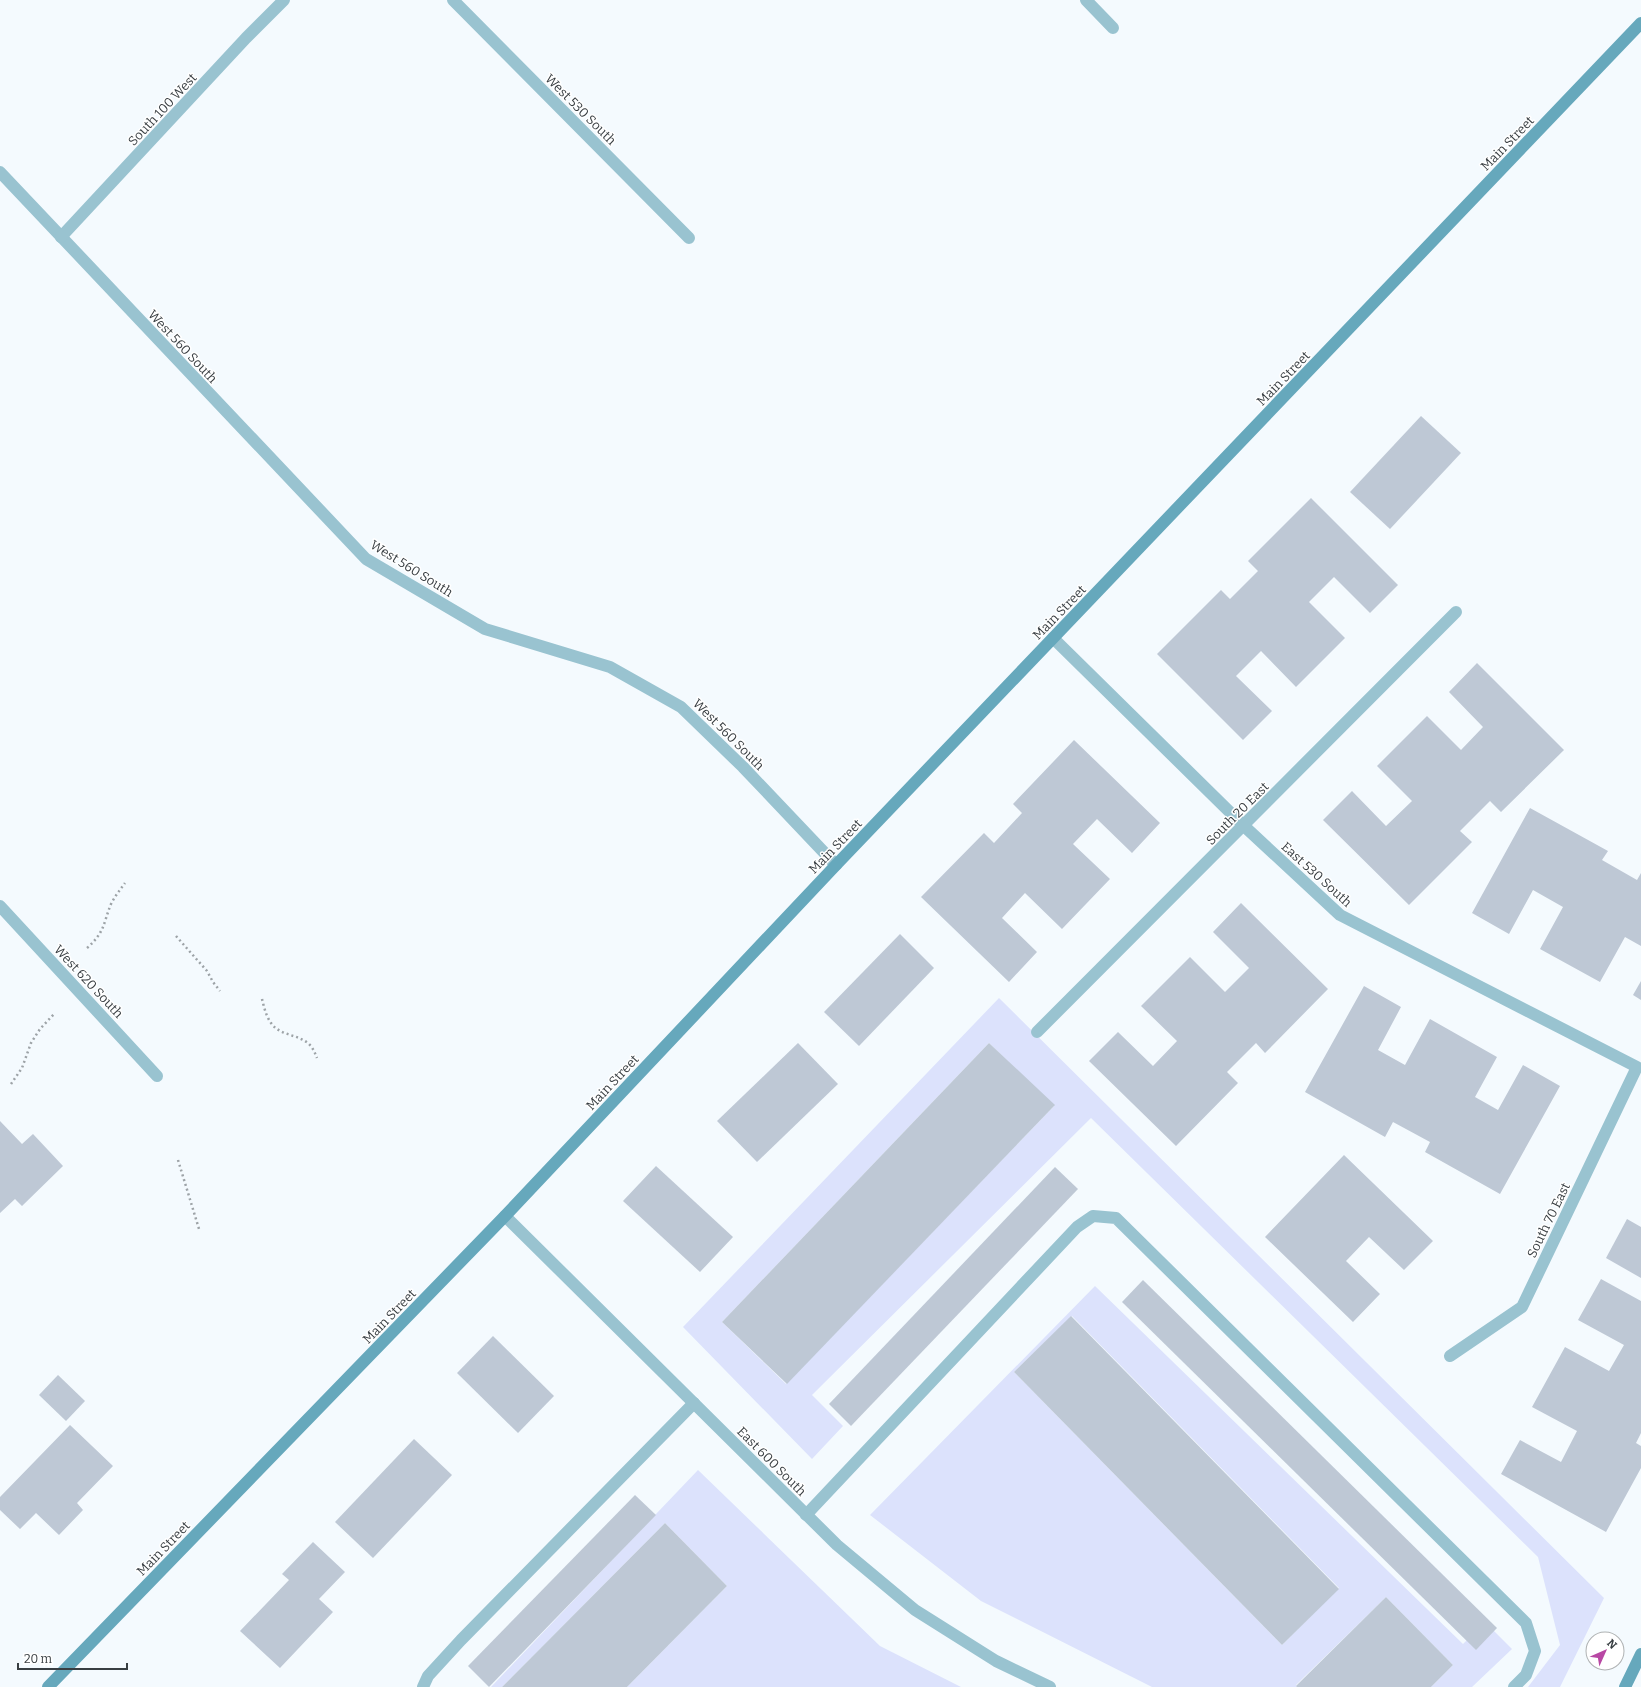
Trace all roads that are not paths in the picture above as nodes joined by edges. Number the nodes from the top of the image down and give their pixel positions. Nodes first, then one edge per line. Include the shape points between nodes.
1 (284, 0) edge
2 (453, 0) edge
3 (1086, 0) edge
4 (1641, 23) edge
5 (1113, 28) dead end
6 (0, 172) edge
7 (61, 237) junction
8 (688, 238) dead end
9 (1456, 612) dead end
10 (1053, 638) junction
11 (1244, 826) junction
12 (836, 865) junction
13 (0, 906) edge
14 (1037, 1032) dead end
15 (1637, 1067) joint
16 (157, 1076) dead end
17 (505, 1216) junction
18 (1450, 1356) dead end
19 (694, 1403) junction
20 (806, 1515) junction
21 (1641, 1654) edge
22 (48, 1687) edge
23 (423, 1687) edge
24 (1050, 1687) edge
25 (1514, 1687) edge
26 (1624, 1687) edge

1 - 7 street, South 100 West
2 - 8 street, West 530 South
3 - 5 street
4 - 10 street, Main Street
6 - 7 street, West 560 South
7 - 12 street, West 560 South via 366,559 485,629 610,667 681,707 743,767
9 - 11 street, South 20 East
10 - 11 street, East 530 South
10 - 12 street, Main Street
11 - 14 street, South 20 East
11 - 15 street, East 530 South via 1340,915
12 - 17 street, Main Street
13 - 16 street, West 620 South
15 - 18 street, South 70 East via 1522,1306
17 - 19 street, East 600 South
17 - 22 street, Main Street
19 - 20 street, East 600 South
19 - 23 street via 461,1640 428,1676
20 - 24 street, East 600 South via 837,1546 915,1610 996,1661
20 - 25 street via 1076,1227 1093,1216 1116,1218 1526,1623 1535,1651 1526,1675
21 - 26 street

